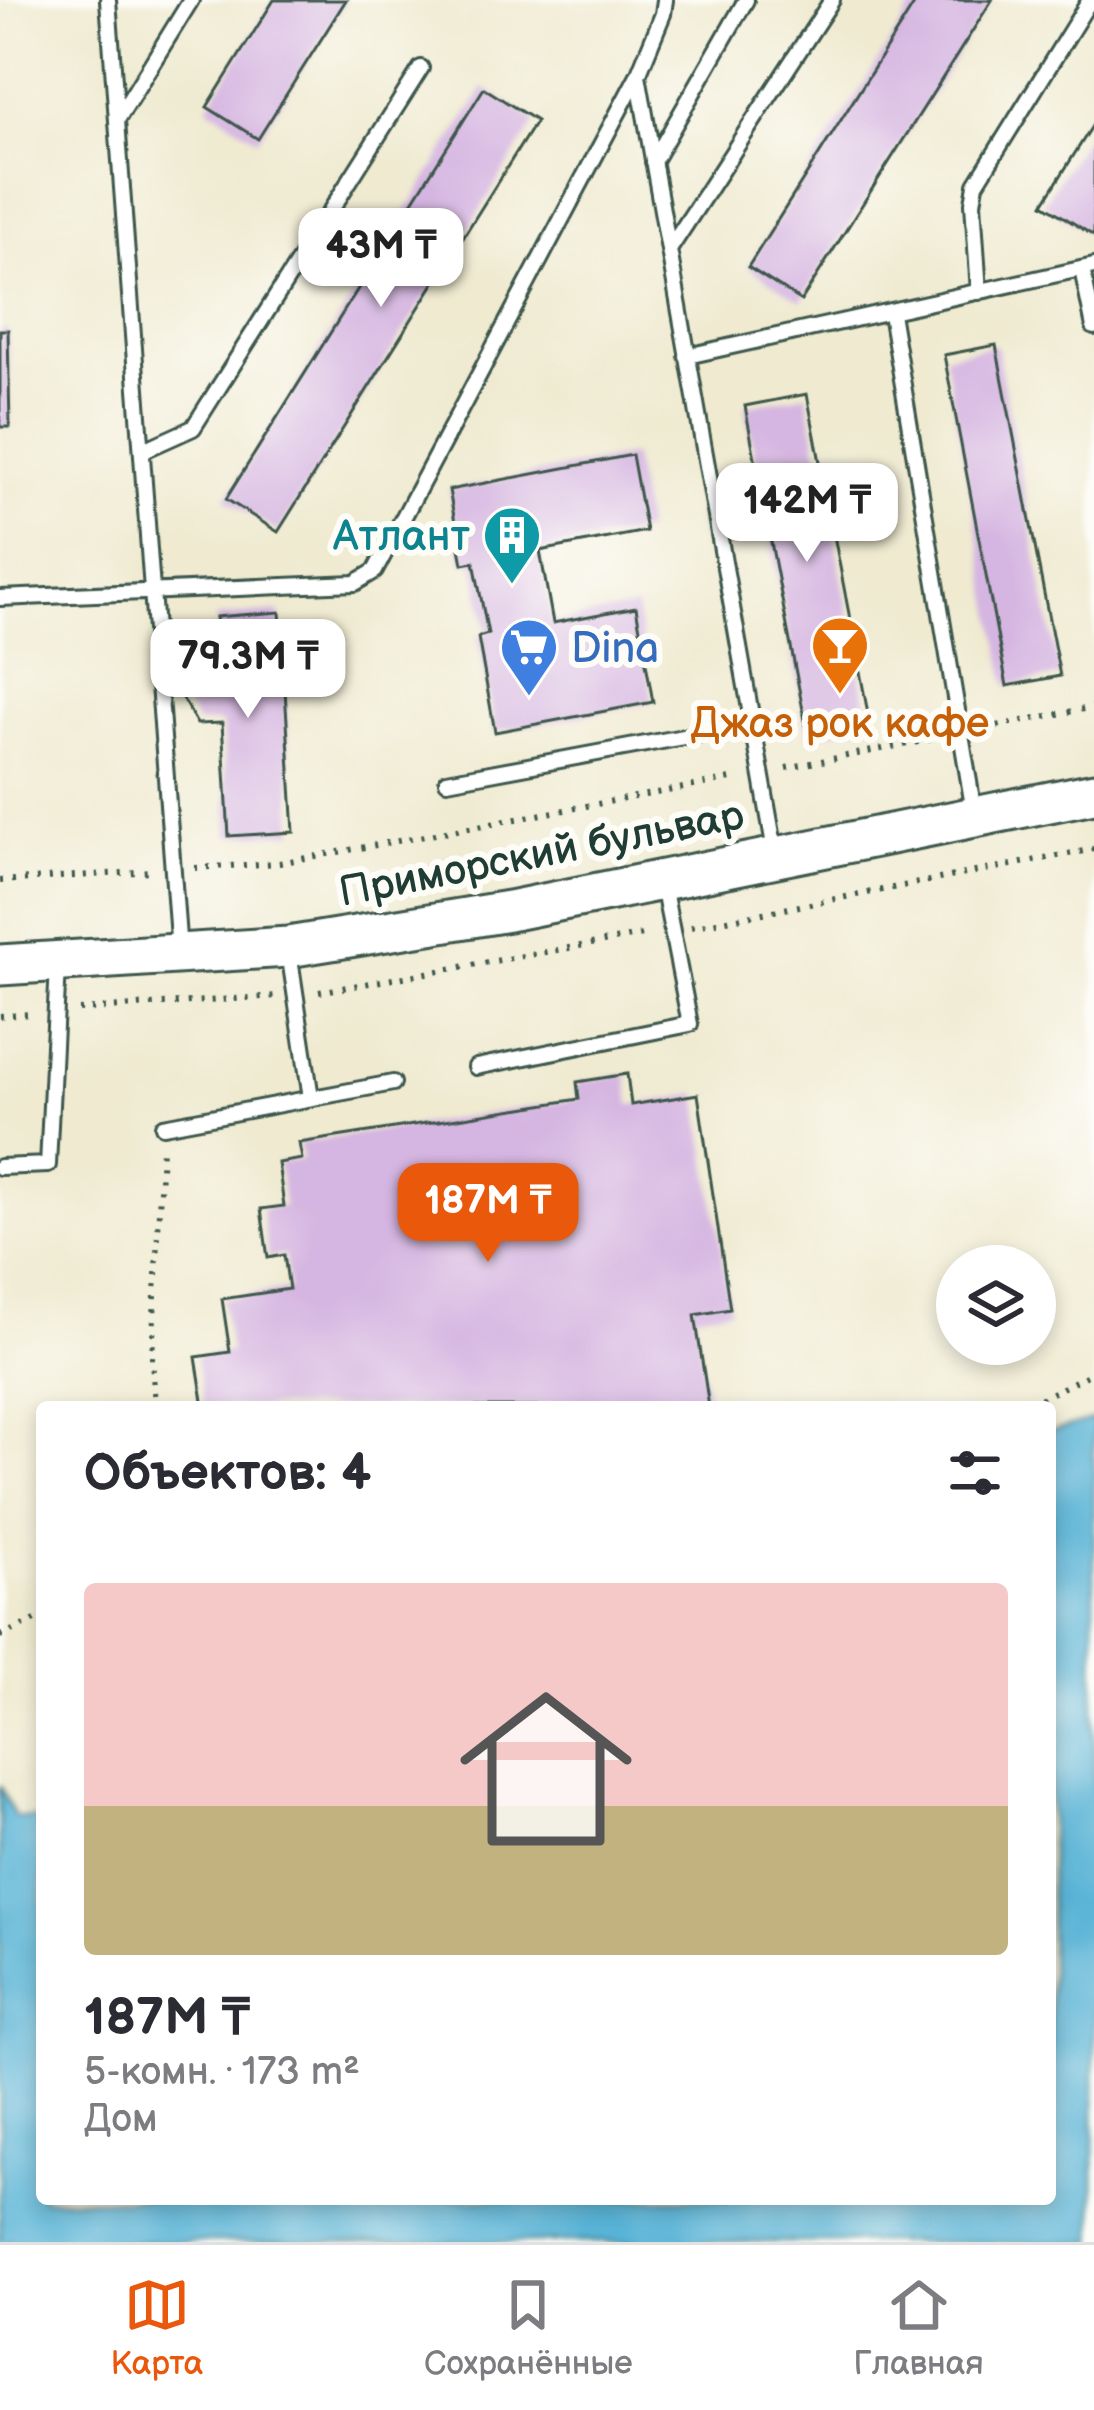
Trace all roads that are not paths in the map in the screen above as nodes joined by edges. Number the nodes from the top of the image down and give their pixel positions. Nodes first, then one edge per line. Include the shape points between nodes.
1 (108, 0) edge
2 (191, 0) edge
3 (664, 0) edge
4 (746, 0) edge
5 (832, 0) edge
6 (1090, 0) edge
7 (421, 68) dead end
8 (638, 75) junction
9 (117, 120) junction
10 (653, 162) junction
11 (669, 250) junction
12 (1088, 267) edge
13 (979, 292) junction
14 (891, 313) junction
15 (1094, 327) edge
16 (687, 356) junction
17 (142, 451) junction
18 (152, 589) junction
19 (0, 598) edge
20 (753, 724) junction
21 (447, 781) dead end
22 (1094, 793) edge
23 (975, 817) junction
24 (776, 856) junction
25 (662, 880) junction
26 (288, 947) junction
27 (179, 954) junction
28 (58, 962) junction
29 (0, 965) edge
30 (476, 1067) dead end
31 (393, 1083) dead end
32 (311, 1098) junction
33 (163, 1126) road end
34 (0, 1167) edge

1 - 9 lane
2 - 9 lane
3 - 8 lane
4 - 10 lane
5 - 11 lane
6 - 13 lane via 976,184
7 - 17 lane via 194,428
8 - 10 lane
8 - 18 lane via 375,571 356,583
9 - 17 lane
10 - 11 lane
11 - 16 lane
12 - 13 lane
12 - 15 lane
13 - 14 lane
14 - 16 lane
14 - 23 lane
16 - 20 lane
17 - 18 lane
18 - 19 lane
18 - 27 lane
20 - 21 lane
20 - 24 lane
22 - 23 street, Приморский бульвар
23 - 24 street, Приморский бульвар
24 - 25 street, Приморский бульвар
25 - 26 street, Приморский бульвар
25 - 30 lane via 689,1024
26 - 27 street, Приморский бульвар
26 - 32 lane
27 - 28 street, Приморский бульвар
28 - 29 street, Приморский бульвар
28 - 34 lane via 48,1165
31 - 32 lane
32 - 33 lane

